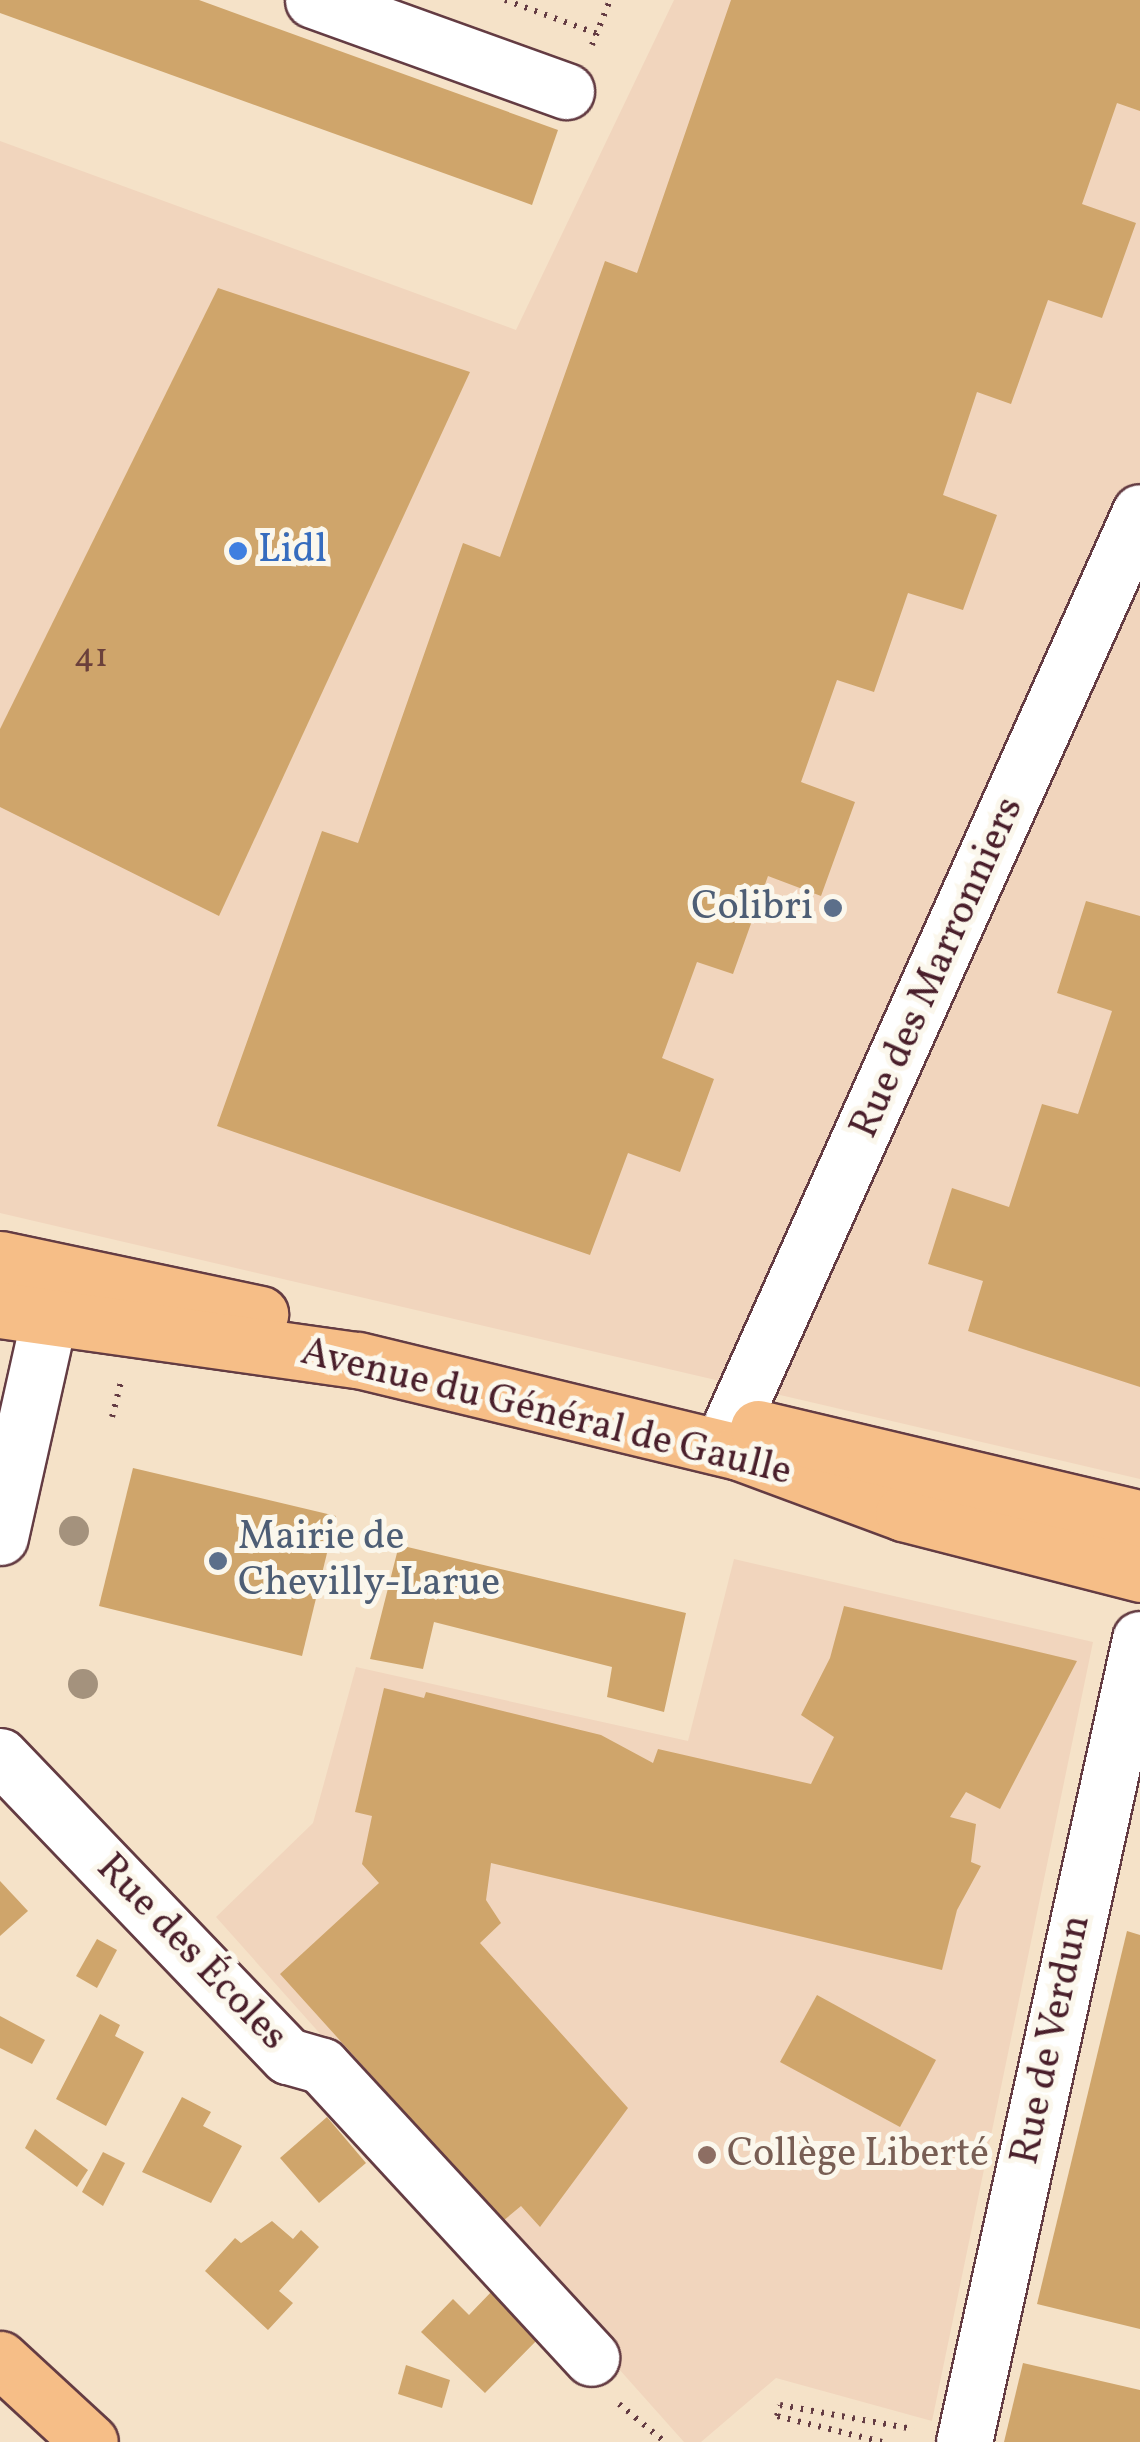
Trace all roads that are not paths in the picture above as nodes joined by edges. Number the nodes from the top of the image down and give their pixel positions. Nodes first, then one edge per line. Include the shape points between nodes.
1 (314, 0) edge
2 (566, 91) dead end
3 (1140, 512) edge
4 (0, 1259) edge
5 (36, 1301) edge
6 (732, 1422) junction
7 (1140, 1518) edge
8 (0, 1537) edge
9 (1140, 1574) edge
10 (1140, 1639) edge
11 (0, 1756) edge
12 (591, 2358) dead end
13 (0, 2359) edge
14 (964, 2440) edge
15 (90, 2442) edge

1 - 2 street
3 - 6 street, Rue des Marronniers
4 - 5 main road
5 - 6 main road
5 - 8 street
5 - 9 main road, Avenue du Général de Gaulle via 358,1360 739,1452 904,1513
6 - 7 main road
10 - 14 street, Rue de Verdun
11 - 12 street, Rue des Écoles via 288,2056 322,2066
13 - 15 main road

